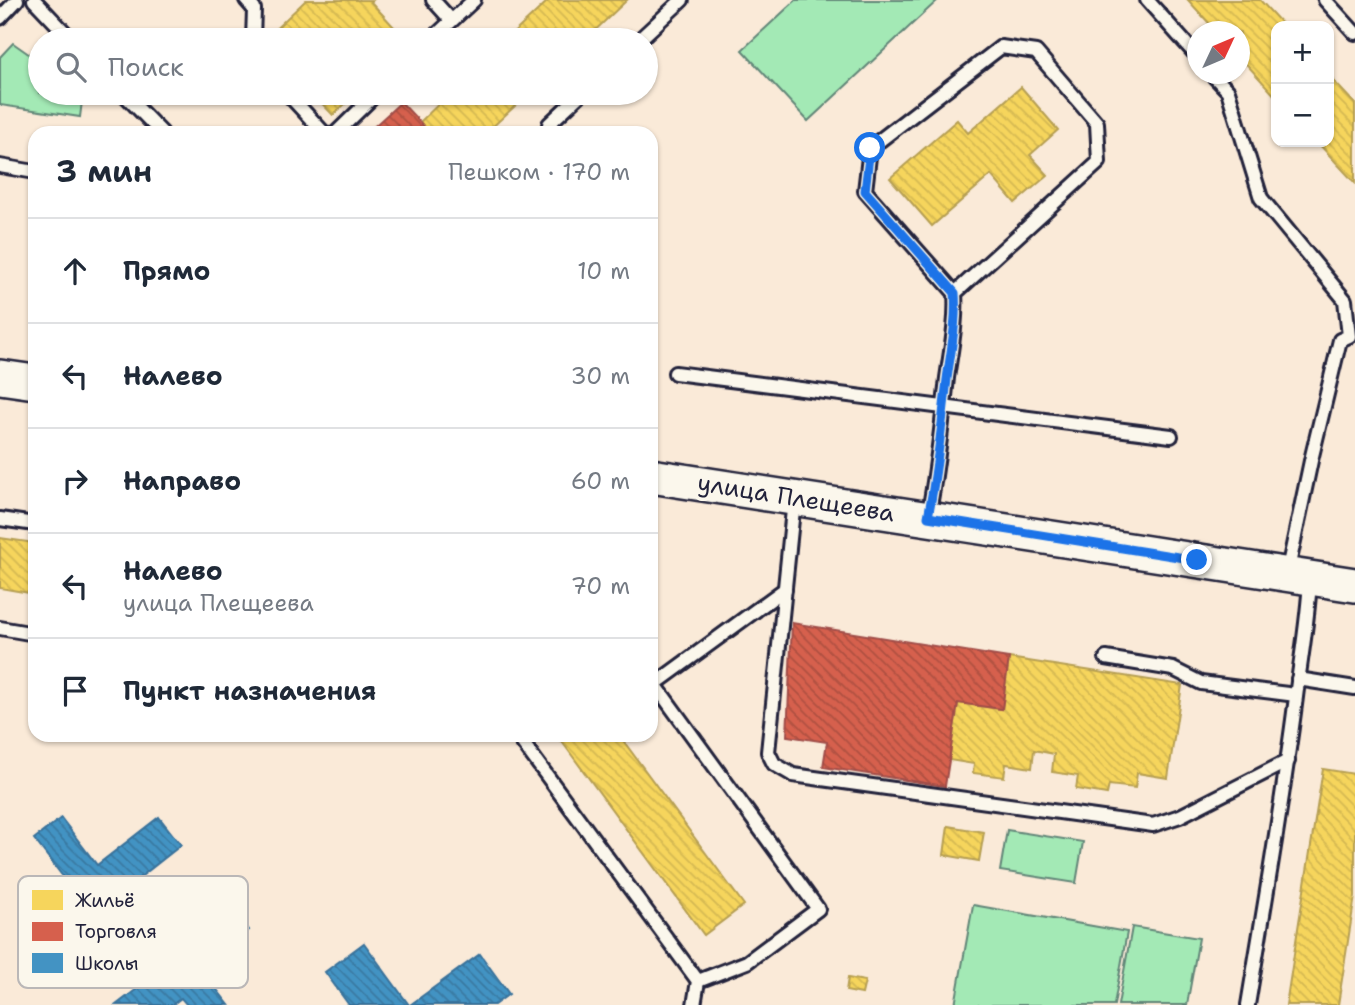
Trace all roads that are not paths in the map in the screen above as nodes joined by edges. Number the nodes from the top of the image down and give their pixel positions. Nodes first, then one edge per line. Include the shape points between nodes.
1 (17, 0) edge
2 (34, 0) edge
3 (246, 0) edge
4 (433, 0) edge
5 (474, 0) edge
6 (682, 0) edge
7 (1147, 0) edge
8 (1325, 0) edge
9 (0, 18) edge
10 (451, 20) junction
11 (61, 28) edge
12 (253, 28) edge
13 (443, 28) edge
14 (652, 28) edge
15 (1355, 33) edge
16 (1187, 45) edge
17 (1221, 84) edge
18 (135, 105) edge
19 (298, 105) edge
20 (365, 105) edge
21 (569, 105) edge
22 (155, 126) edge
23 (318, 126) edge
24 (344, 126) edge
25 (549, 126) edge
26 (0, 166) edge
27 (28, 171) edge
28 (1355, 288) edge
29 (955, 293) junction
30 (1345, 300) junction
31 (1352, 337) edge
32 (675, 373) dead end
33 (0, 377) edge
34 (28, 381) edge
35 (944, 407) junction
36 (1171, 436) dead end
37 (658, 477) edge
38 (794, 498) junction
39 (928, 517) junction
40 (0, 519) edge
41 (28, 523) edge
42 (1299, 576) junction
43 (1355, 584) edge
44 (785, 589) junction
45 (0, 628) edge
46 (28, 633) edge
47 (1106, 658) dead end
48 (658, 678) edge
49 (1298, 679) junction
50 (1355, 688) edge
51 (658, 689) edge
52 (1296, 695) junction
53 (522, 742) edge
54 (1288, 761) junction
55 (698, 981) junction
56 (694, 1005) edge
57 (1248, 1005) edge

1 - 9 lane
2 - 11 lane
3 - 12 lane via 254,9
4 - 10 lane
5 - 10 lane
6 - 14 lane
7 - 16 lane
8 - 15 lane
10 - 13 lane
17 - 30 lane via 1228,91 1261,198
18 - 22 lane
19 - 23 lane
20 - 24 lane
21 - 25 lane
26 - 27 lane
28 - 30 lane
29 - 29 lane via 865,191 870,148 1001,47 1036,52 1097,123 1099,162
29 - 35 lane
30 - 31 lane
31 - 42 lane via 1340,340 1312,456
32 - 35 lane
33 - 34 main road
35 - 36 lane
35 - 39 lane
37 - 38 main road, улица Плещеева
38 - 39 main road, улица Плещеева
38 - 44 lane
39 - 42 main road, улица Плещеева
40 - 41 lane
42 - 43 main road, улица Плещеева
42 - 49 lane via 1308,619
44 - 48 lane
44 - 54 lane via 768,752 774,764 793,775 1153,825
45 - 46 lane
47 - 52 lane via 1173,669 1201,683
49 - 50 lane
49 - 52 lane
51 - 55 lane via 818,909 747,962
52 - 54 lane
53 - 55 lane
54 - 57 lane
55 - 56 lane

